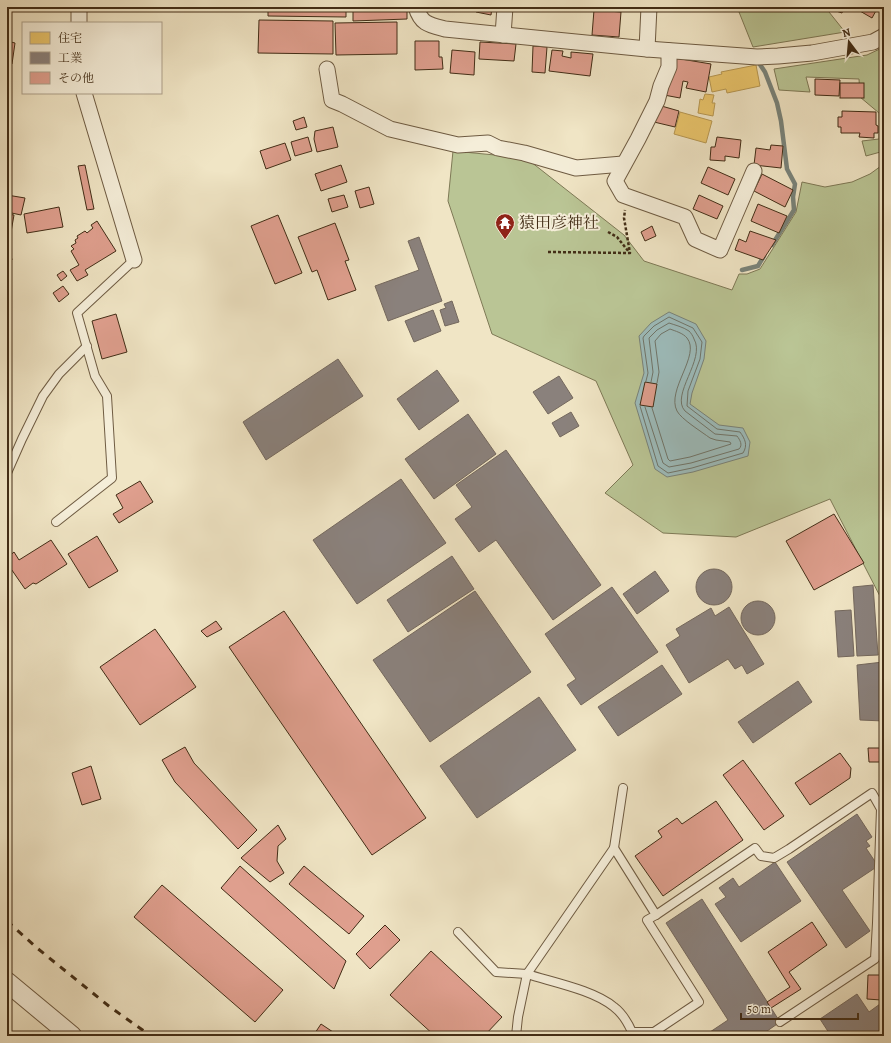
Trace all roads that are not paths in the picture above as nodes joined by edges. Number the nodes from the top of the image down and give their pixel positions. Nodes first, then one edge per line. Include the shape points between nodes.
1 (79, 7) edge
2 (416, 7) edge
3 (505, 7) edge
4 (649, 7) edge
5 (79, 22) edge
6 (502, 35) junction
7 (884, 36) edge
8 (647, 49) junction
9 (669, 51) junction
10 (328, 69) dead end
11 (84, 94) edge
12 (623, 164) junction
13 (754, 171) dead end
14 (134, 260) joint
15 (87, 346) junction
16 (7, 473) edge
17 (56, 522) dead end
18 (623, 788) dead end
19 (614, 848) junction
20 (656, 915) junction
21 (458, 932) dead end
22 (527, 974) junction
23 (7, 982) edge
24 (780, 1022) dead end
25 (653, 1034) edge
26 (72, 1036) edge
27 (516, 1036) edge

1 - 5 street
2 - 6 street via 418,15 427,24 445,29
3 - 6 street
4 - 8 street
6 - 8 street
7 - 9 street via 873,42 778,56
8 - 9 street
9 - 12 street via 669,67 657,101
10 - 12 street via 332,100 390,129 458,145 488,143 498,148 576,168
11 - 14 street
12 - 13 street via 615,180 623,195 685,217 695,239 720,250
14 - 15 lane via 77,313
15 - 16 lane via 59,374 43,396
15 - 17 lane via 95,376 107,396 112,478
18 - 19 lane
19 - 20 lane
19 - 22 lane
20 - 24 lane via 755,848 761,856 774,858 872,793 881,809 875,959
20 - 25 lane via 647,920 699,1002
21 - 22 lane via 496,972
22 - 25 lane via 599,997 614,1007 627,1021 632,1032
22 - 27 lane
23 - 26 street

